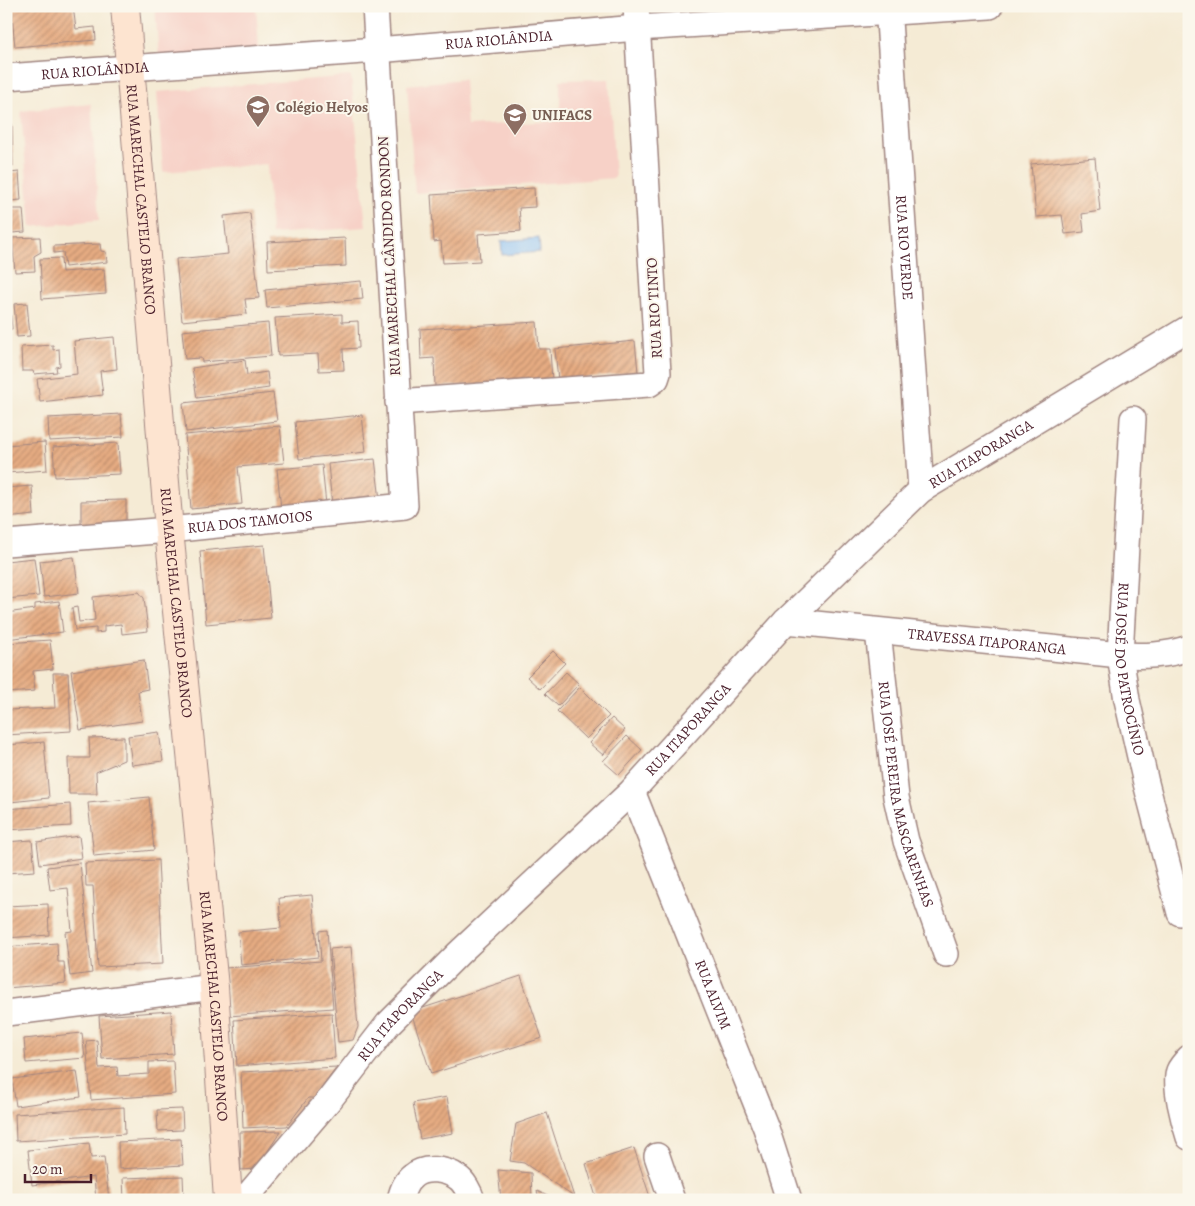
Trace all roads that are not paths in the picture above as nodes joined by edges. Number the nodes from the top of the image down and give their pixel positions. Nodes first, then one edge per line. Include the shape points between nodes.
1 (125, 6) edge
2 (375, 6) edge
3 (990, 6) edge
4 (888, 10) edge
5 (637, 17) edge
6 (377, 50) junction
7 (130, 68) junction
8 (6, 77) edge
9 (1189, 328) edge
10 (398, 402) junction
11 (1133, 419) dead end
12 (921, 490) junction
13 (405, 506) joint
14 (169, 530) junction
15 (6, 543) edge
16 (786, 621) junction
17 (878, 631) junction
18 (1189, 648) edge
19 (1120, 656) junction
20 (632, 791) junction
21 (1180, 913) dead end
22 (946, 954) dead end
23 (214, 987) junction
24 (6, 1013) edge
25 (1189, 1058) edge
26 (1189, 1137) edge
27 (657, 1156) dead end
28 (228, 1200) edge
29 (244, 1200) edge
30 (400, 1200) edge
31 (472, 1200) edge
32 (672, 1200) edge
33 (789, 1200) edge

1 - 7 street, RUA MARECHAL CASTELO BRANCO
2 - 6 street, RUA MARECHAL CÂNDIDO RONDON
3 - 4 street, RUA RIOLÂNDIA
4 - 5 street, RUA RIOLÂNDIA
4 - 12 street, RUA RIO VERDE
5 - 6 street, RUA RIOLÂNDIA
5 - 10 street, RUA RIO TINTO via 656,378 649,384
6 - 7 street, RUA RIOLÂNDIA
6 - 10 street, RUA MARECHAL CÂNDIDO RONDON
7 - 8 street, RUA RIOLÂNDIA
7 - 14 street, RUA MARECHAL CASTELO BRANCO
9 - 12 street, RUA ITAPORANGA
10 - 13 street, RUA MARECHAL CÂNDIDO RONDON
11 - 19 street, RUA JOSÉ DO PATROCÍNIO
12 - 16 street, RUA ITAPORANGA
13 - 14 street, RUA DOS TAMOIOS
14 - 15 street, RUA DOS TAMOIOS
14 - 23 street, RUA MARECHAL CASTELO BRANCO
16 - 17 street, TRAVESSA ITAPORANGA
16 - 20 street, RUA ITAPORANGA
17 - 19 street, TRAVESSA ITAPORANGA
17 - 22 street, RUA JOSÉ PEREIRA MASCARENHAS via 896,797 906,841
18 - 19 street, TRAVESSA ITAPORANGA via 1151,656
19 - 21 street, RUA JOSÉ DO PATROCÍNIO via 1146,783
20 - 29 street, RUA ITAPORANGA via 388,1024 330,1099
20 - 33 street, RUA ALVIM via 766,1128
23 - 24 street
23 - 28 street, RUA MARECHAL CASTELO BRANCO
25 - 26 street via 1179,1071 1178,1087
27 - 32 street
30 - 31 street via 403,1188 414,1174 437,1169 458,1177

